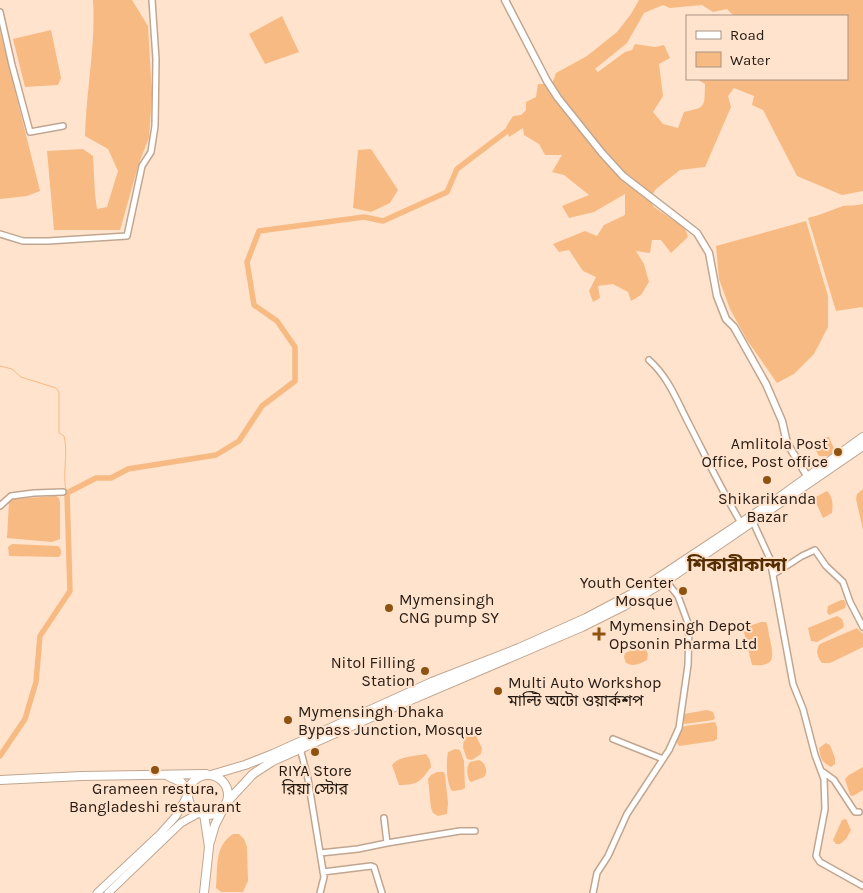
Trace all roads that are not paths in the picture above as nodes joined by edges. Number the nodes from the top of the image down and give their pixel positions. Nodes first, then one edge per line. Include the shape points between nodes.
1 (152, 0) edge
2 (506, 0) edge
3 (0, 12) edge
4 (63, 126) dead end
5 (0, 234) edge
6 (649, 360) dead end
7 (863, 437) edge
8 (863, 446) edge
9 (809, 479) junction
10 (63, 492) dead end
11 (0, 506) edge
12 (754, 522) junction
13 (741, 523) junction
14 (774, 574) junction
15 (666, 581) junction
16 (863, 627) edge
17 (613, 739) dead end
18 (300, 748) junction
19 (663, 759) junction
20 (823, 772) junction
21 (161, 775) junction
22 (208, 775) junction
23 (0, 780) edge
24 (188, 792) junction
25 (225, 805) junction
26 (859, 812) dead end
27 (201, 814) junction
28 (384, 818) dead end
29 (475, 831) dead end
30 (387, 843) junction
31 (209, 847) junction
32 (320, 853) junction
33 (323, 872) junction
34 (863, 886) edge
35 (97, 893) edge
36 (108, 893) edge
37 (204, 893) edge
38 (320, 893) edge
39 (382, 893) edge
40 (593, 893) edge

1 - 5 street via 156,59 155,126 151,152 142,166 127,236 23,241
2 - 9 street via 547,81 612,166 697,233 709,253 717,296 726,319 766,384 782,421 787,443
3 - 4 street via 30,132
6 - 13 street via 672,386
7 - 9 highway
8 - 9 highway
9 - 12 highway
9 - 13 highway
10 - 11 street via 11,496
12 - 14 street
12 - 15 highway
13 - 22 highway via 656,579 586,618 273,754
14 - 16 street via 814,550 843,582
14 - 20 street via 793,684
15 - 18 highway via 582,627
15 - 19 street via 678,596 689,626 688,665 679,728
17 - 19 street
18 - 25 highway via 253,774
18 - 32 street
19 - 40 street via 627,814 597,873
20 - 26 street via 834,780 855,812
20 - 34 street via 825,809 816,856 820,862
21 - 22 highway
21 - 23 highway
21 - 24 highway via 176,780
22 - 24 highway via 192,782
22 - 25 highway via 217,776 226,785
24 - 27 highway via 192,807
24 - 35 main road via 176,816 160,834
25 - 27 highway via 214,814
25 - 31 highway
27 - 31 highway
27 - 36 main road via 181,823
28 - 30 street
29 - 30 street
30 - 32 street
31 - 37 highway
32 - 33 street
33 - 38 street
33 - 39 street via 374,867

